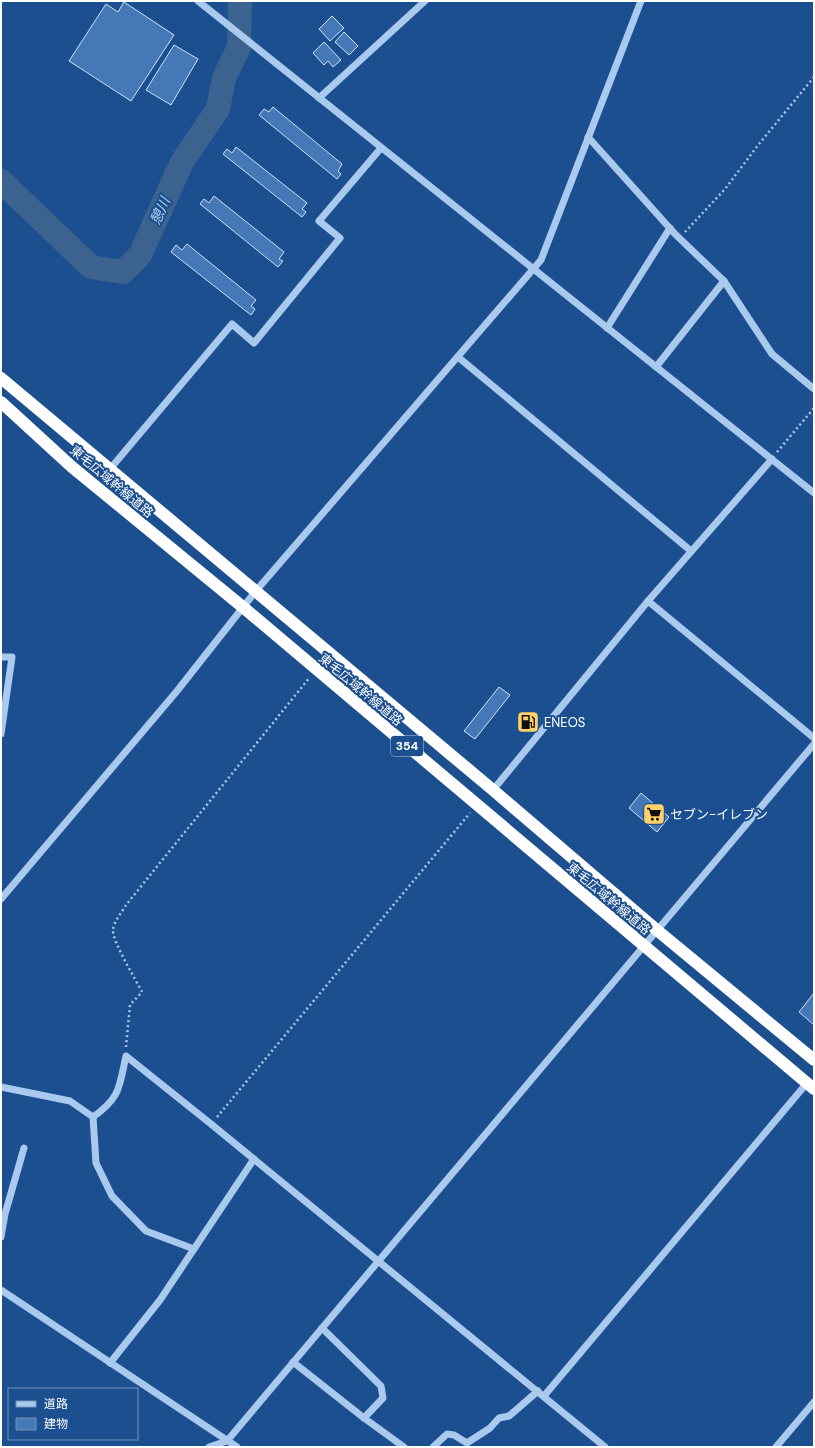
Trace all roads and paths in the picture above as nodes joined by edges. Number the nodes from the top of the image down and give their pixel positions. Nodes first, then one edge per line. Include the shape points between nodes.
1 (198, 1) edge
2 (425, 1) edge
3 (641, 1) edge
4 (814, 77) edge
5 (319, 98) junction
6 (588, 137) junction
7 (381, 148) junction
8 (670, 228) junction
9 (680, 238) junction
10 (534, 270) junction
11 (724, 281) junction
12 (607, 328) junction
13 (458, 357) junction
14 (656, 367) junction
15 (1, 378) edge
16 (814, 389) edge
17 (1, 402) edge
18 (814, 408) edge
19 (772, 459) junction
20 (110, 469) junction
21 (814, 493) edge
22 (691, 551) junction
23 (256, 592) junction
24 (648, 601) junction
25 (244, 608) junction
26 (1, 657) edge
27 (316, 669) junction
28 (1, 734) edge
29 (814, 738) edge
30 (814, 744) edge
31 (493, 790) junction
32 (477, 805) junction
33 (1, 899) edge
34 (658, 931) junction
35 (643, 945) junction
36 (126, 1056) junction
37 (814, 1060) edge
38 (810, 1086) edge
39 (1, 1087) edge
40 (93, 1117) junction
41 (212, 1124) junction
42 (24, 1148) dead end
43 (254, 1159) junction
44 (1, 1237) edge
45 (194, 1249) junction
46 (378, 1260) junction
47 (1, 1290) edge
48 (322, 1328) junction
49 (294, 1362) junction
50 (110, 1363) junction
51 (541, 1394) junction
52 (814, 1402) edge
53 (364, 1418) junction
54 (228, 1444) edge
55 (209, 1447) edge
56 (237, 1447) edge
57 (404, 1447) edge
58 (433, 1447) edge
59 (605, 1447) edge
60 (776, 1447) edge

1 - 5 street
2 - 5 street
3 - 6 street
4 - 9 path via 725,189
5 - 7 street
6 - 8 street
6 - 10 street via 541,260
7 - 10 street
7 - 20 street via 319,221 340,238 254,342 232,324
8 - 9 street
8 - 12 street
9 - 11 street
10 - 12 street
10 - 13 street
11 - 14 street
11 - 16 street via 772,354
12 - 14 street
13 - 22 street
13 - 23 street
14 - 19 street
15 - 20 highway, 東毛広域幹線道路 / 354
17 - 25 highway, 東毛広域幹線道路 / 354 via 72,467
18 - 19 path
19 - 21 street
19 - 22 street
20 - 23 highway, 東毛広域幹線道路 / 354
22 - 24 street
23 - 25 street
23 - 31 highway, 東毛広域幹線道路 / 354
24 - 29 street
24 - 31 street
25 - 27 highway, 東毛広域幹線道路 / 354
25 - 33 street via 177,692
26 - 28 street via 12,657
27 - 32 highway, 東毛広域幹線道路 / 354
27 - 36 path via 126,905 113,930 117,944 142,992 130,1005
30 - 34 street
31 - 34 highway, 東毛広域幹線道路 / 354
32 - 35 highway, 東毛広域幹線道路 / 354
32 - 41 path
34 - 35 street
34 - 37 highway, 東毛広域幹線道路 / 354
35 - 38 highway, 東毛広域幹線道路 / 354
35 - 46 street
36 - 40 street via 118,1091 110,1105
36 - 41 street
38 - 51 street
39 - 40 street via 70,1100
40 - 45 street via 96,1164 112,1196 146,1231
41 - 43 street
42 - 44 street
43 - 45 street
43 - 46 street
45 - 50 street via 160,1300
46 - 48 street
46 - 51 street
47 - 50 street
48 - 49 street
48 - 53 street via 382,1386 383,1398
49 - 53 street
49 - 54 street
50 - 54 street
51 - 58 street via 509,1416 499,1418 490,1428 467,1443 447,1434
51 - 59 street
52 - 60 street
53 - 57 street
54 - 55 street
54 - 56 street

